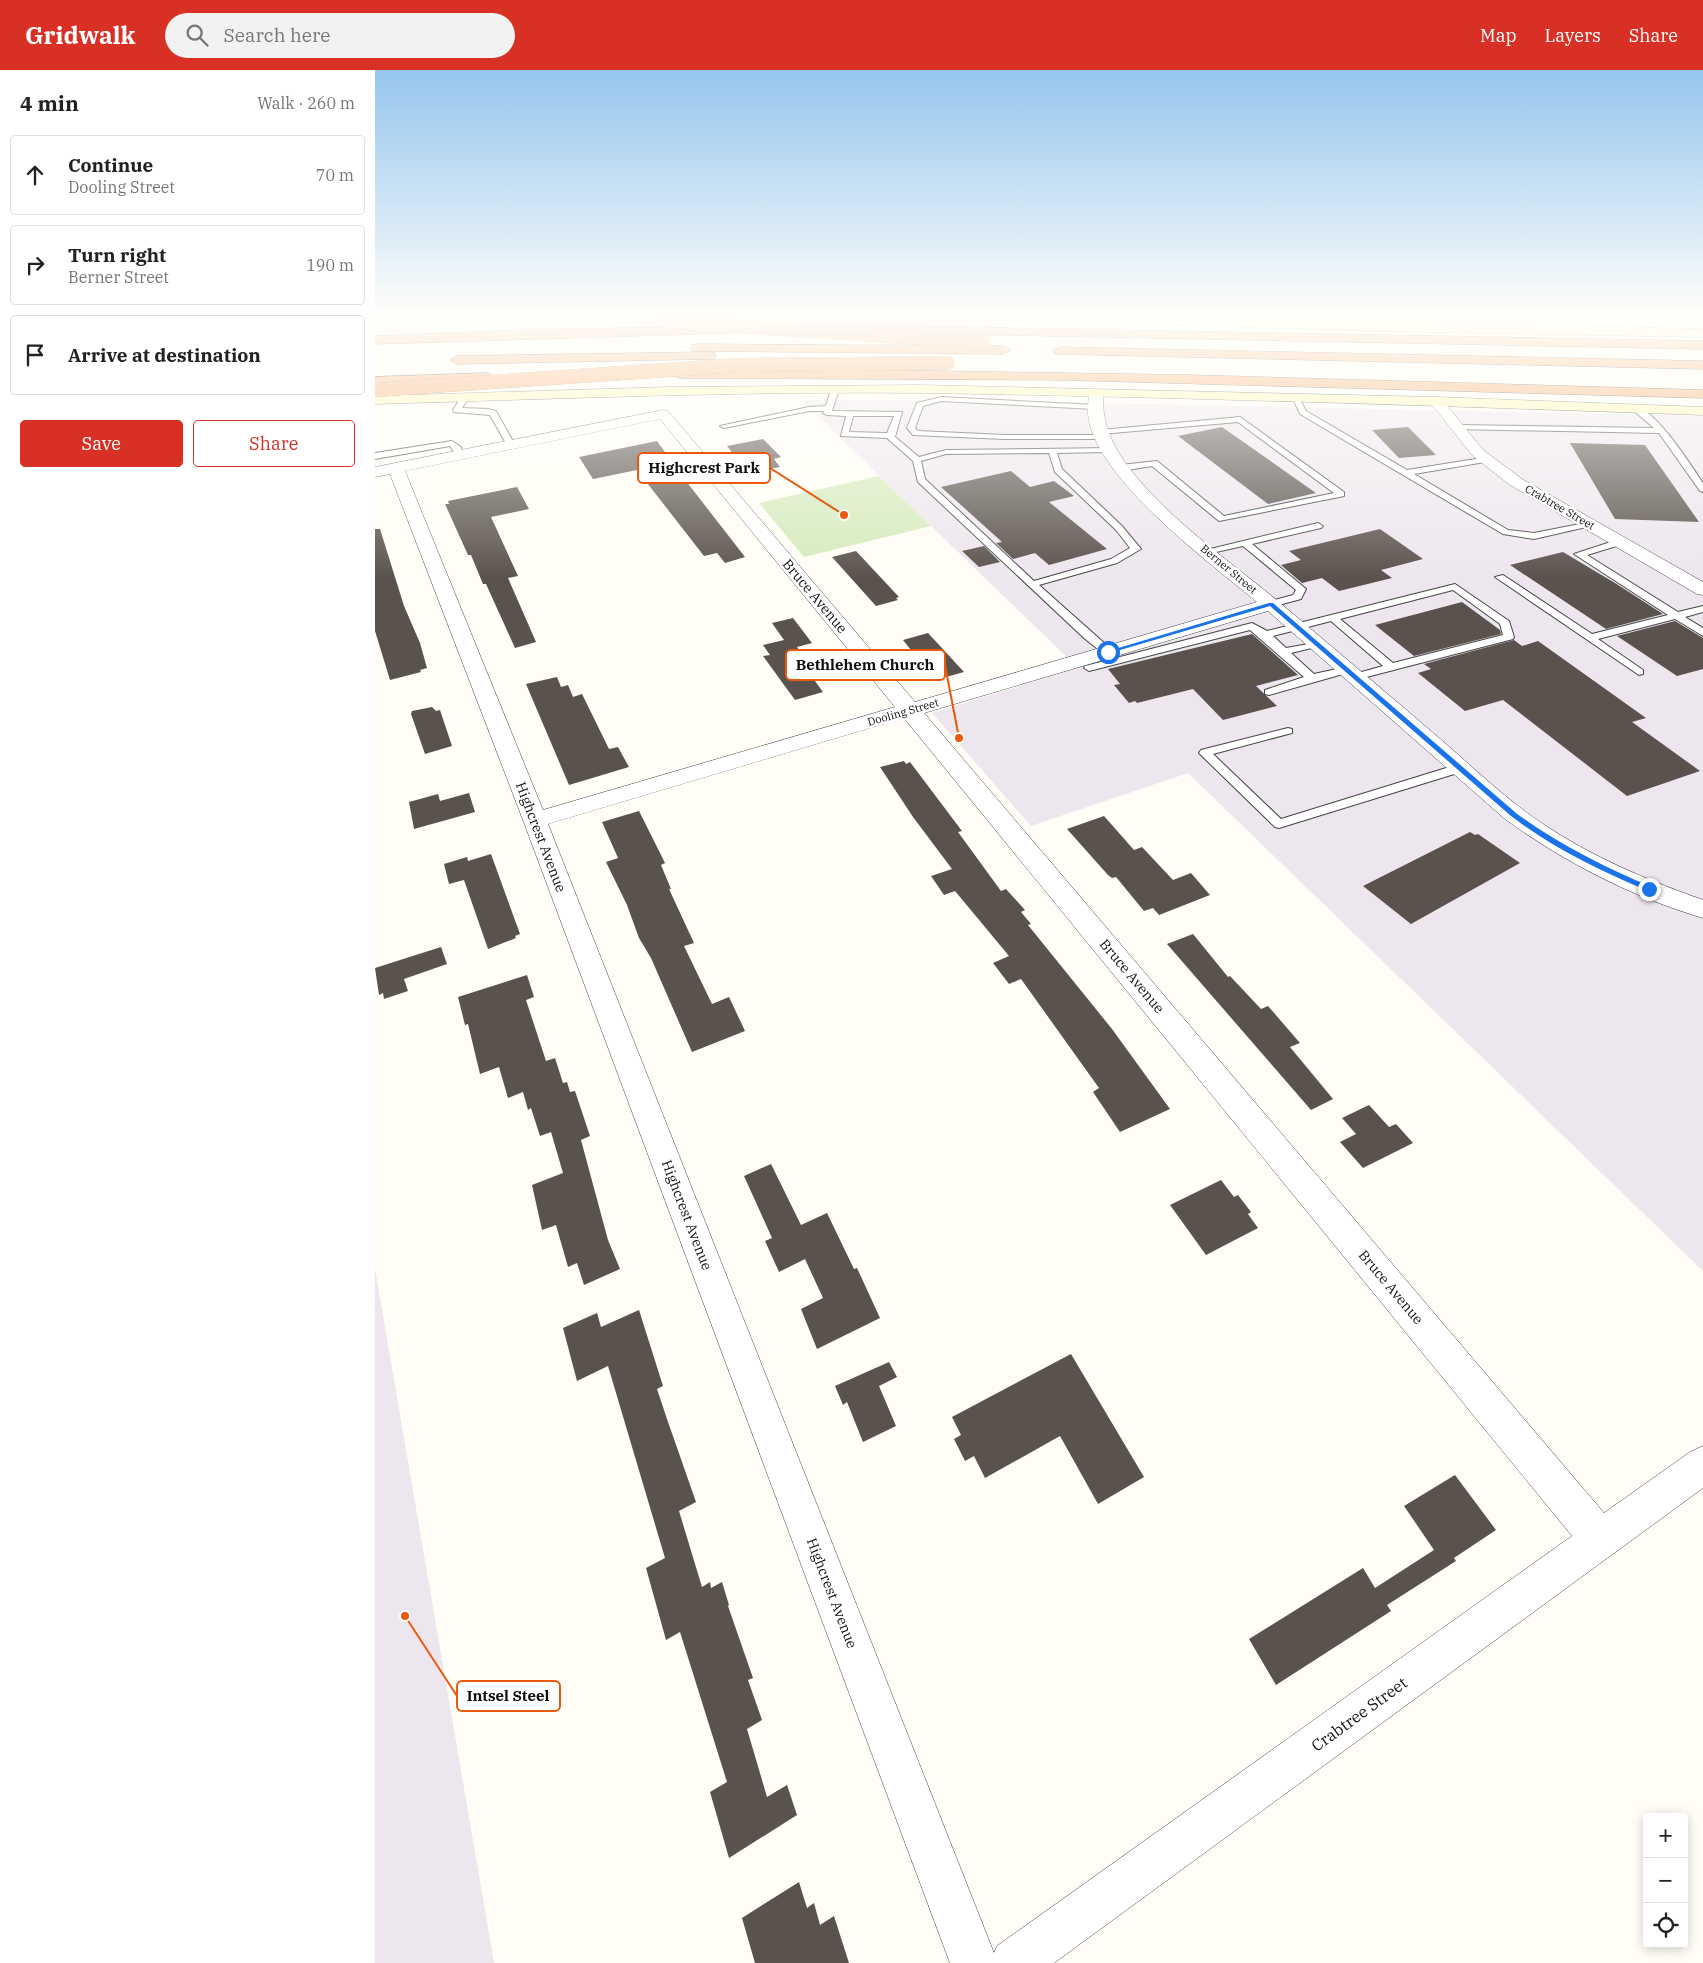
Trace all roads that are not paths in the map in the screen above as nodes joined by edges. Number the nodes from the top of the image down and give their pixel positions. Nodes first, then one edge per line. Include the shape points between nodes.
1 (462, 402) edge
2 (664, 402) edge
3 (665, 402) edge
4 (831, 402) edge
5 (929, 402) edge
6 (1096, 402) edge
7 (1297, 402) edge
8 (1437, 402) edge
9 (1470, 402) edge
10 (829, 408) junction
11 (1637, 409) junction
12 (1703, 411) edge
13 (851, 414) junction
14 (724, 426) dead end
15 (1456, 427) junction
16 (1661, 431) junction
17 (891, 436) junction
18 (1104, 440) junction
19 (511, 445) junction
20 (1053, 452) junction
21 (460, 455) junction
22 (1485, 459) junction
23 (917, 460) junction
24 (382, 465) edge
25 (1121, 468) junction
26 (1406, 473) junction
27 (1703, 489) edge
28 (1590, 525) junction
29 (1318, 526) dead end
30 (1620, 542) junction
31 (1245, 543) junction
32 (1207, 551) junction
33 (1500, 577) dead end
34 (1033, 584) junction
35 (1703, 590) edge
36 (1271, 604) junction
37 (1703, 609) edge
38 (1676, 616) junction
39 (1333, 618) junction
40 (1297, 627) junction
41 (1703, 633) edge
42 (1265, 635) junction
43 (1589, 638) junction
44 (1316, 644) junction
45 (1108, 652) junction
46 (1283, 652) junction
47 (1391, 667) junction
48 (1089, 668) dead end
49 (1639, 672) dead end
50 (1351, 673) junction
51 (1311, 678) junction
52 (1269, 692) dead end
53 (910, 709) junction
54 (1288, 731) dead end
55 (1460, 768) junction
56 (535, 820) junction
57 (1703, 909) edge
58 (1703, 1464) edge
59 (1600, 1539) junction
60 (974, 1963) edge
61 (1014, 1963) edge

1 - 19 lane via 457,410 493,413
2 - 19 street
3 - 53 street, Bruce Avenue
4 - 10 lane
5 - 18 lane via 920,405 911,428 916,433
6 - 18 street, Berner Street via 1095,414
7 - 26 lane via 1303,412
8 - 15 street, Crabtree Street
9 - 11 main road
10 - 13 lane via 827,413
10 - 14 lane
11 - 12 main road
11 - 16 lane
13 - 17 lane via 844,434
13 - 17 lane via 899,414
15 - 16 lane
15 - 22 street, Crabtree Street
16 - 27 lane
17 - 23 lane
18 - 20 lane
18 - 25 street, Berner Street
18 - 25 lane via 1240,419 1341,494 1222,519 1154,463
19 - 21 street
20 - 23 lane via 946,452
20 - 34 lane via 1058,470 1119,528 1135,549 1115,561
21 - 24 street
21 - 24 lane via 452,443 437,444
22 - 26 lane
22 - 28 street, Crabtree Street via 1516,482
23 - 34 lane via 921,480
24 - 56 street, Highcrest Avenue
25 - 32 street, Berner Street via 1146,498
26 - 28 lane via 1513,534 1534,536
28 - 30 street, Crabtree Street
29 - 31 lane
30 - 35 street, Crabtree Street
30 - 38 lane via 1579,554
31 - 32 lane
31 - 36 lane via 1301,589 1297,597
32 - 36 street, Berner Street
33 - 43 lane
34 - 45 lane
36 - 40 street, Berner Street
36 - 45 street, Dooling Street
37 - 38 lane
38 - 41 lane
38 - 43 lane
39 - 40 lane
39 - 47 lane
39 - 47 lane via 1455,587 1505,622 1509,638
40 - 42 lane
40 - 44 street, Berner Street
42 - 46 lane
42 - 48 lane via 1252,626
43 - 49 lane
44 - 46 lane
44 - 50 street, Berner Street
45 - 53 street, Dooling Street
46 - 51 lane
47 - 50 lane
50 - 51 lane
50 - 55 street, Berner Street
51 - 52 lane
53 - 56 street, Dooling Street
53 - 59 street, Bruce Avenue
54 - 55 lane via 1205,753 1279,824
55 - 57 street, Berner Street via 1539,834 1596,866
56 - 60 street, Highcrest Avenue
58 - 59 street, Crabtree Street
59 - 61 street, Crabtree Street

